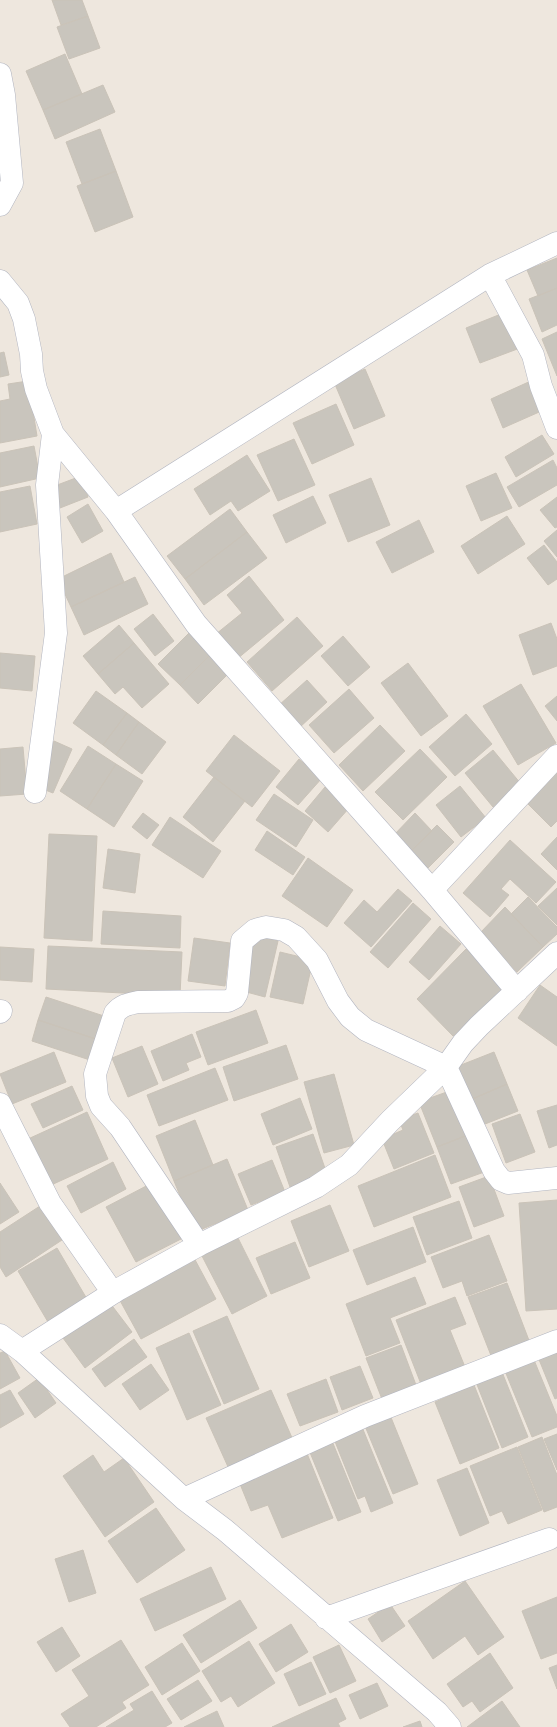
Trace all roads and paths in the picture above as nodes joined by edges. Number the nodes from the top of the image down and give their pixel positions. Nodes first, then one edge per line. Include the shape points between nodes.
1 (0, 74) edge
2 (0, 205) edge
3 (557, 243) edge
4 (490, 275) junction
5 (0, 281) edge
6 (557, 428) edge
7 (53, 434) junction
8 (116, 511) junction
9 (557, 756) edge
10 (35, 792) dead end
11 (432, 890) junction
12 (557, 953) edge
13 (517, 991) junction
14 (446, 1067) junction
15 (0, 1104) edge
16 (557, 1178) edge
17 (199, 1245) junction
18 (113, 1293) junction
19 (0, 1335) edge
20 (557, 1341) edge
21 (22, 1351) junction
22 (184, 1499) junction
23 (549, 1539) dead end
24 (326, 1618) junction
25 (450, 1727) edge

1 - 2 street via 12,183
3 - 4 street
4 - 6 street via 533,355 541,386
4 - 8 street
5 - 7 street via 18,303 24,319 36,389
7 - 8 street
7 - 10 street via 47,485 56,633
8 - 11 street via 196,624
9 - 11 street
11 - 13 street
12 - 13 street
13 - 14 street via 463,1043
14 - 16 street via 494,1171 501,1180 508,1183
14 - 17 street via 349,1165 316,1187
14 - 17 street via 366,1030 350,1017 338,1001 317,960 296,937 275,928 255,930 242,941 237,992 234,998 228,1001 138,1002 120,1007 115,1013 95,1074 101,1106 117,1123
15 - 18 street via 50,1203
17 - 18 street
18 - 21 street
19 - 21 street
20 - 22 street via 365,1416
21 - 22 street
22 - 24 street via 225,1530
23 - 24 street
24 - 25 street via 437,1712

